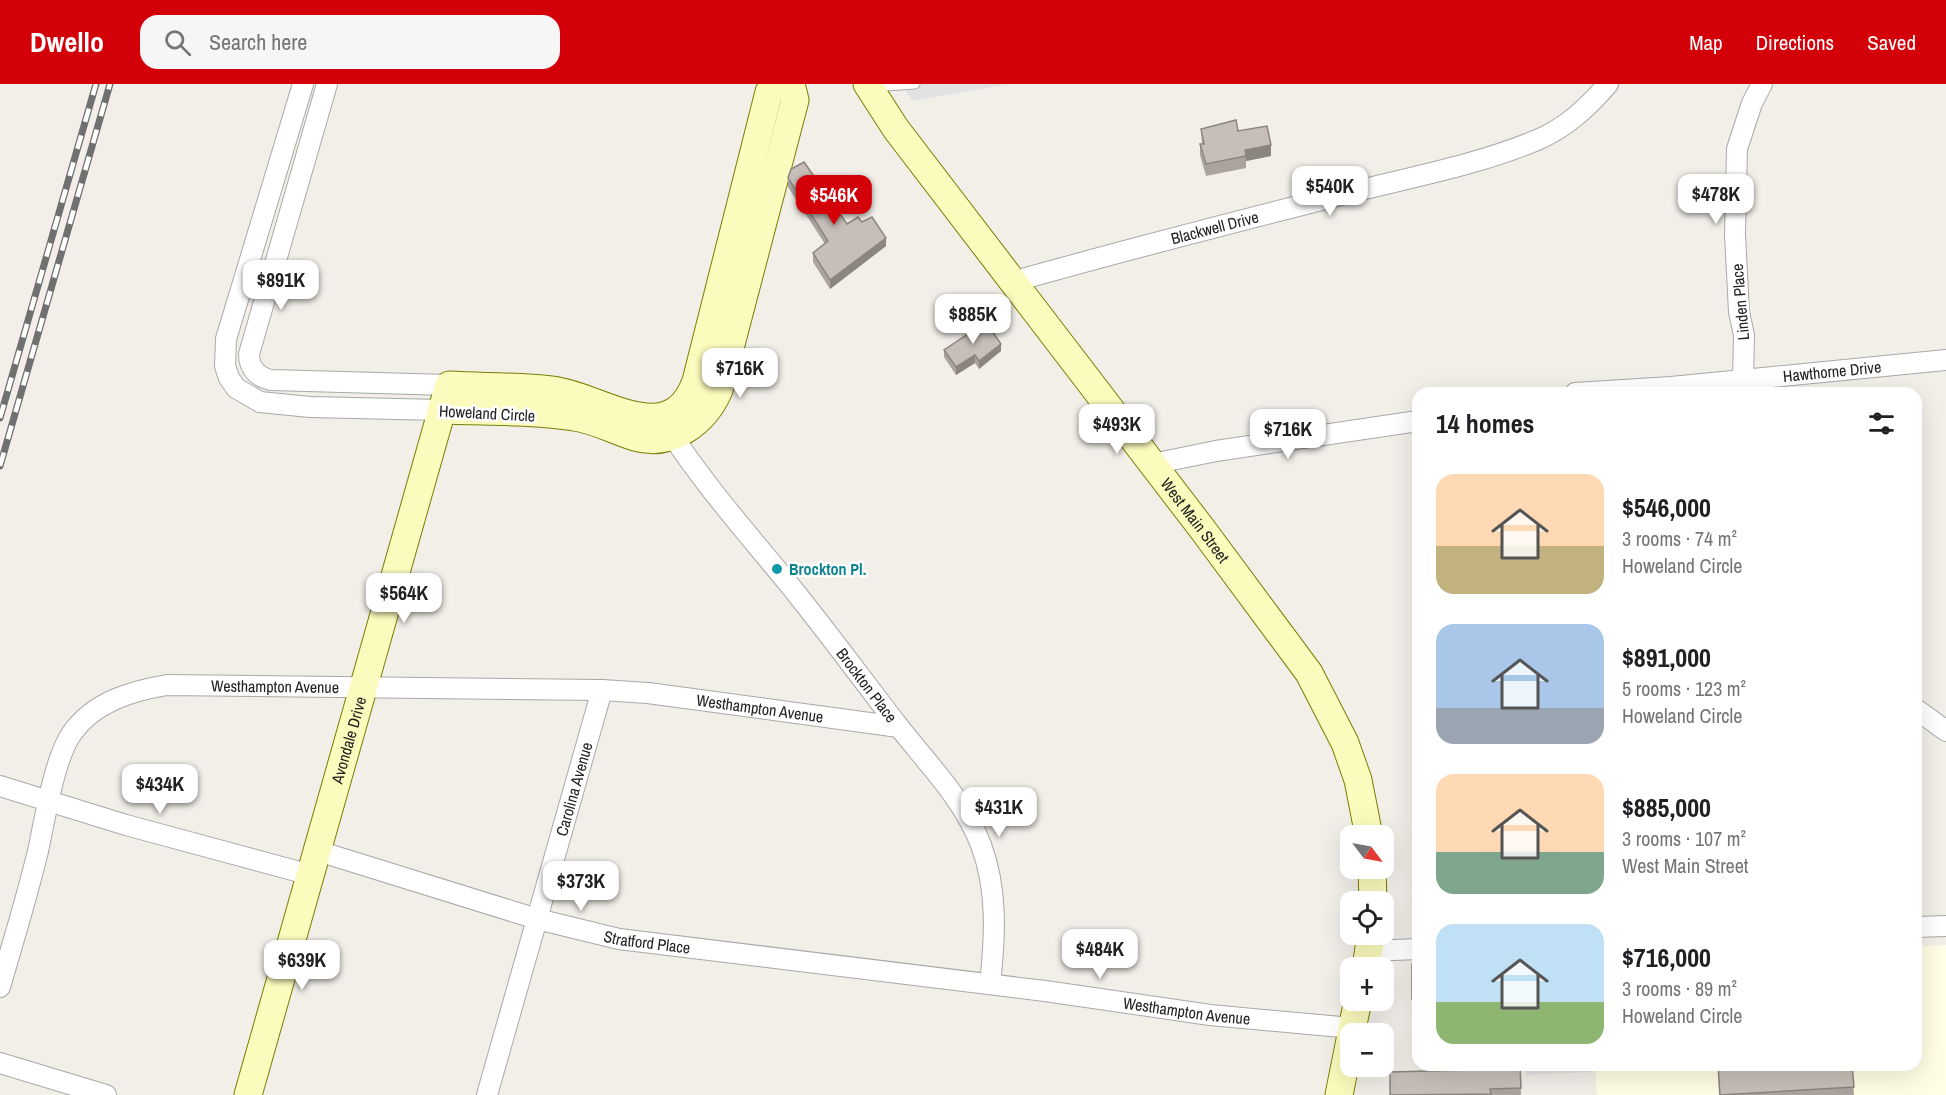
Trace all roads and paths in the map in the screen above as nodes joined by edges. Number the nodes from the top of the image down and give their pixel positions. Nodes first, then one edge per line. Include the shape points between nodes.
1 (303, 84) edge
2 (327, 84) edge
3 (774, 84) edge
4 (791, 84) edge
5 (915, 84) edge
6 (1608, 84) edge
7 (1762, 84) edge
8 (867, 86) edge
9 (745, 240) junction
10 (1012, 282) junction
11 (237, 302) junction
12 (262, 309) junction
13 (1946, 360) edge
14 (1743, 380) junction
15 (316, 381) junction
16 (1693, 387) edge
17 (445, 398) junction
18 (310, 407) junction
19 (1412, 422) edge
20 (667, 427) junction
21 (1152, 464) junction
22 (363, 687) junction
23 (602, 690) junction
24 (1922, 713) edge
25 (899, 727) junction
26 (1946, 731) edge
27 (0, 786) edge
28 (50, 801) junction
29 (1367, 825) edge
30 (315, 863) junction
31 (537, 918) junction
32 (1946, 926) edge
33 (1922, 927) edge
34 (1412, 949) edge
35 (1369, 951) edge
36 (844, 966) joint
37 (990, 984) junction
38 (0, 987) edge
39 (1340, 1033) edge
40 (0, 1063) edge
41 (1343, 1077) edge
42 (106, 1095) edge
43 (248, 1095) edge
44 (487, 1095) edge
45 (1339, 1095) edge

1 - 11 street, Howeland Circle
2 - 12 street, Howeland Circle
3 - 9 street, Howeland Circle
4 - 9 street, Howeland Circle via 795,100
5 - 8 lane
6 - 10 street, Blackwell Drive via 1568,123 1539,139 1482,159
7 - 14 street, Linden Place via 1737,149 1735,234 1744,335
8 - 10 street, West Main Street
9 - 20 street, Howeland Circle via 712,406 702,419
10 - 21 street, West Main Street
11 - 12 street
11 - 18 street, Howeland Circle via 226,339 225,366 229,378 236,388 260,402
12 - 15 street, Howeland Circle via 249,354 252,369 265,379
13 - 14 street, Hawthorne Drive
14 - 16 street, Hawthorne Drive
15 - 17 street, Howeland Circle
15 - 18 street
17 - 18 street, Howeland Circle
17 - 20 street, Howeland Circle via 574,417 637,437 654,439
17 - 22 street, Avondale Drive
19 - 21 street
20 - 25 street, Brockton Place
21 - 29 street, West Main Street via 1309,673 1345,743 1358,780
22 - 23 street, Westhampton Avenue
22 - 28 street, Westhampton Avenue via 167,685 119,697 83,720 71,734
22 - 30 street, Avondale Drive
23 - 25 street, Westhampton Avenue via 659,694
23 - 31 street, Carolina Avenue
24 - 26 street
25 - 37 street, Brockton Place via 955,797 982,847 994,908
27 - 28 street, Stratford Place
28 - 30 street, Stratford Place via 177,839
28 - 38 street, Westhampton Avenue
30 - 31 street, Stratford Place
30 - 43 street, Avondale Drive
31 - 36 street, Stratford Place via 620,939
31 - 44 street, Carolina Avenue
32 - 33 street
34 - 35 street
36 - 37 street, Westhampton Avenue
37 - 39 street, Westhampton Avenue
40 - 42 street
41 - 45 street

